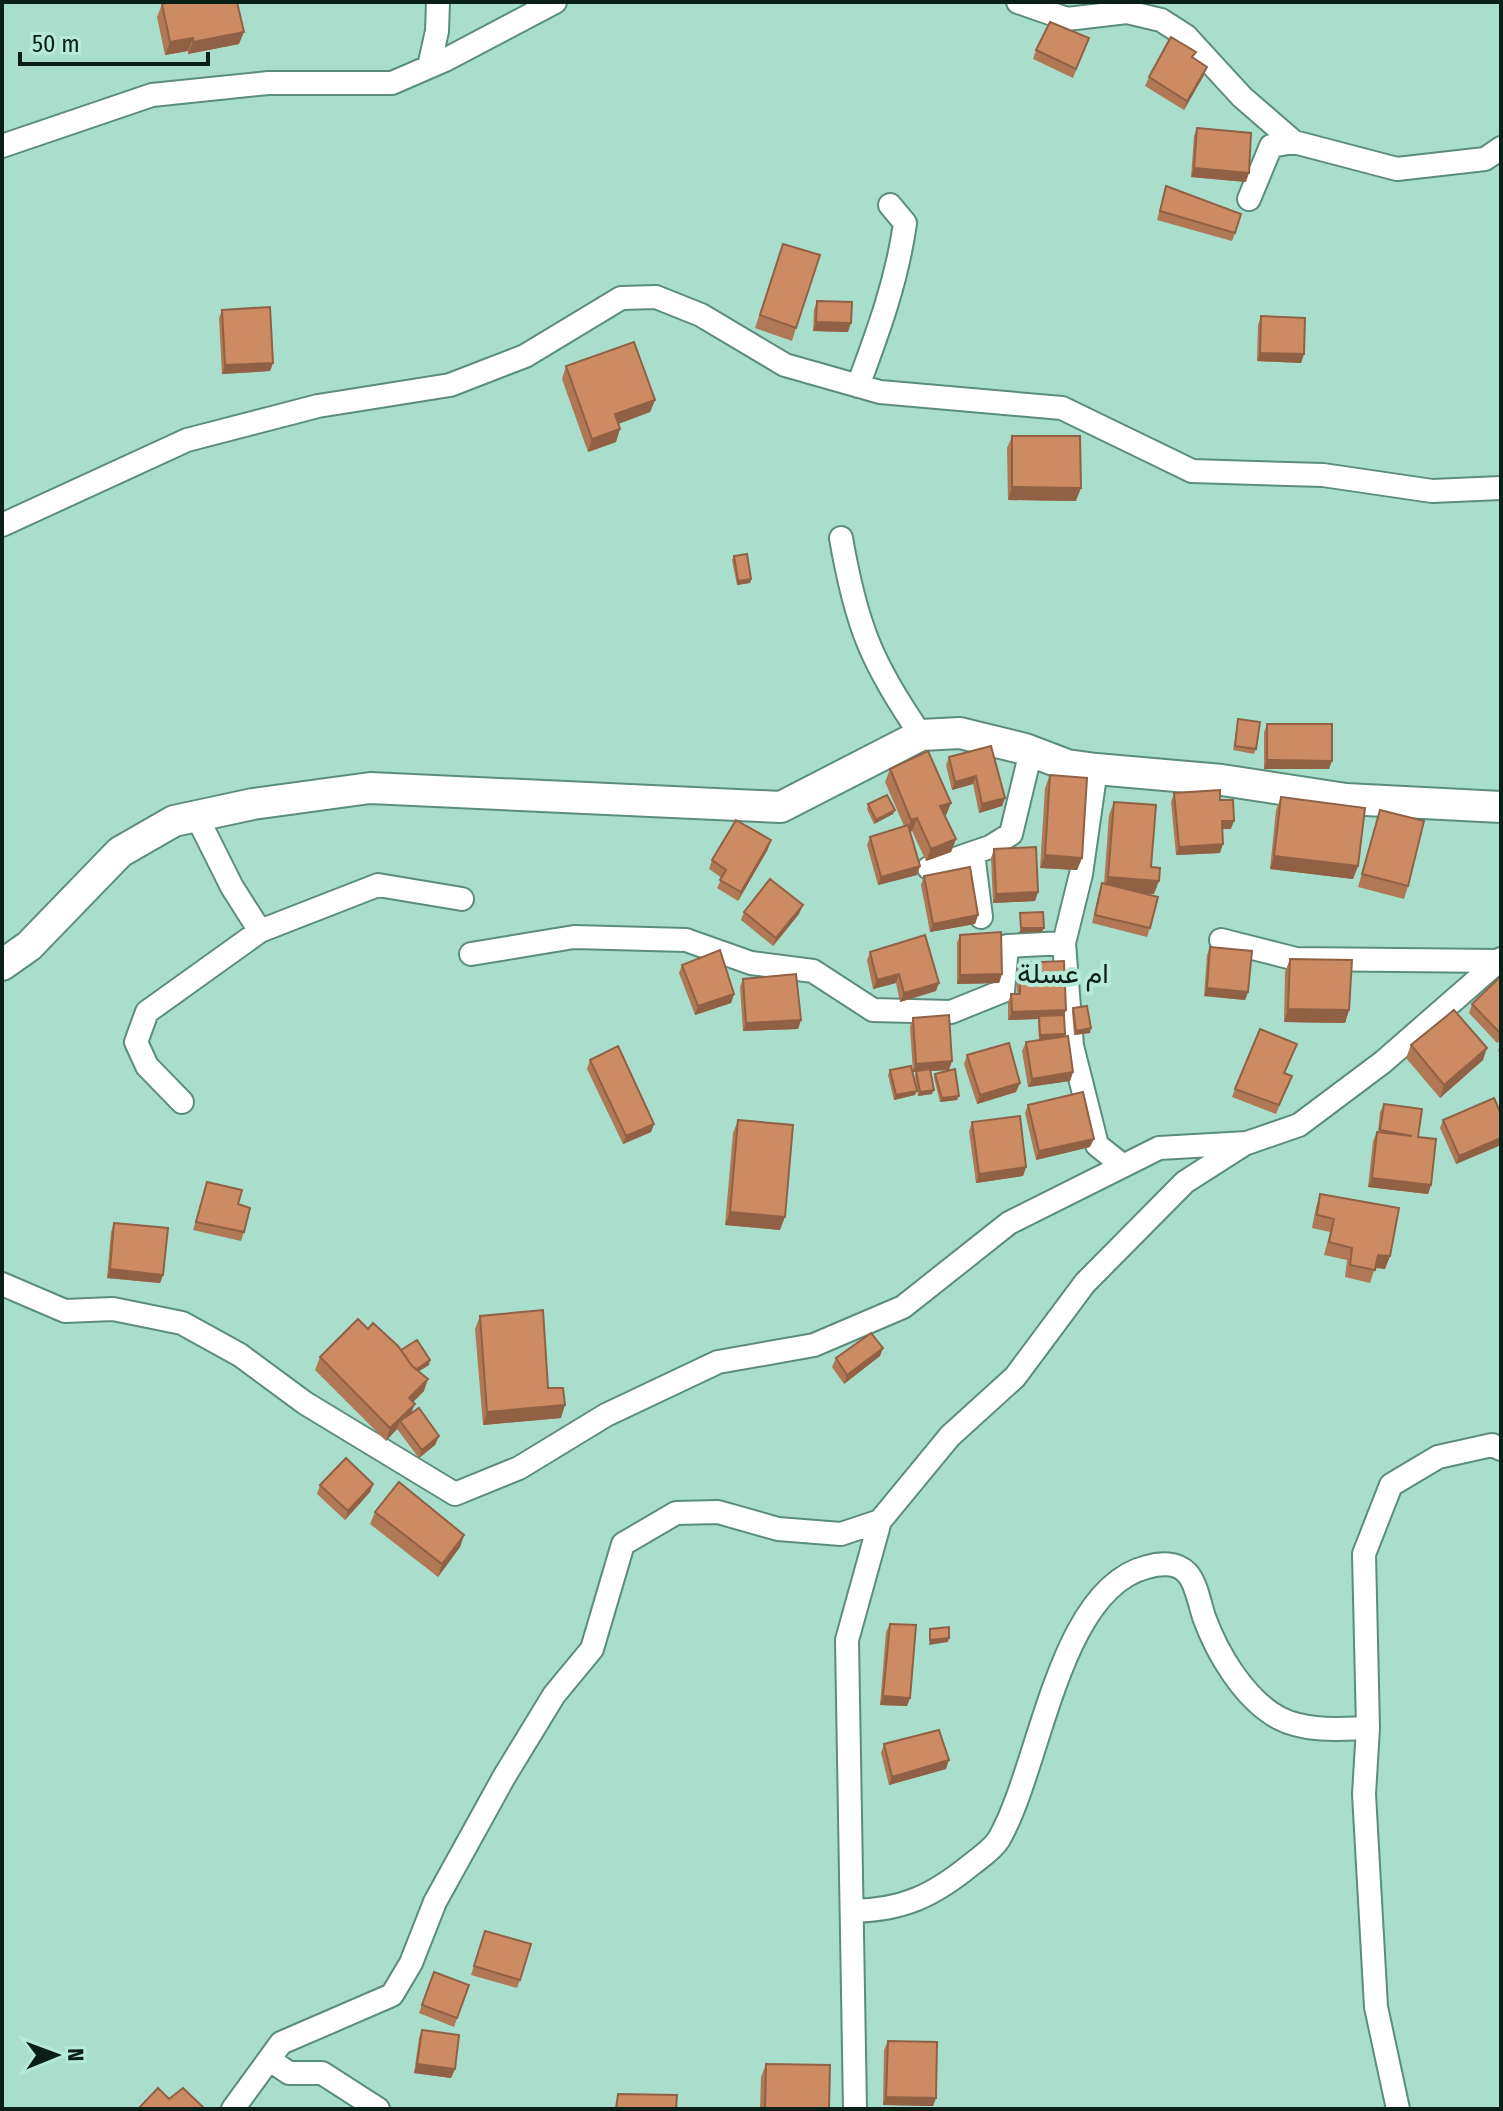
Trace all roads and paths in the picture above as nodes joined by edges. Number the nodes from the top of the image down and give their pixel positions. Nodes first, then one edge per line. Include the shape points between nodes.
1 (438, 2) edge
2 (555, 2) edge
3 (1018, 2) edge
4 (1092, 2) edge
5 (1127, 12) junction
6 (429, 67) junction
7 (1294, 142) junction
8 (2, 146) edge
9 (1501, 148) edge
10 (1249, 199) dead end
11 (890, 205) dead end
12 (858, 386) junction
13 (1501, 488) edge
14 (2, 525) edge
15 (841, 538) dead end
16 (921, 735) junction
17 (1031, 751) junction
18 (1096, 769) junction
19 (1501, 807) edge
20 (197, 817) junction
21 (973, 853) junction
22 (929, 868) edge
23 (462, 899) dead end
24 (981, 917) edge
25 (260, 931) junction
26 (1221, 940) dead end
27 (1064, 943) junction
28 (471, 954) dead end
29 (1500, 960) edge
30 (2, 965) edge
31 (182, 1102) dead end
32 (1247, 1143) junction
33 (1122, 1165) junction
34 (2, 1284) edge
35 (1501, 1449) edge
36 (880, 1521) junction
37 (1368, 1728) junction
38 (852, 1911) junction
39 (270, 2060) junction
40 (233, 2109) edge
41 (378, 2109) edge
42 (855, 2109) edge
43 (1398, 2109) edge

1 - 6 street
2 - 6 street
3 - 5 street via 1067,19
4 - 5 street
5 - 7 street via 1161,20 1186,36 1242,97
6 - 8 street via 392,83 268,83 152,95
7 - 9 street via 1397,169 1485,159
7 - 10 street via 1271,146
11 - 12 street via 905,223 901,249 894,288
12 - 13 street via 1062,408 1192,471 1323,475 1432,491
12 - 14 street via 785,365 701,315 656,297 621,298 525,356 450,385 318,406 187,440
15 - 16 street via 869,652
16 - 17 street via 960,733
16 - 20 street via 781,807 370,788
17 - 18 street
17 - 21 street via 1011,834
18 - 19 street via 1222,780 1346,799
18 - 27 street via 1081,874
20 - 25 street
20 - 30 street via 174,821 120,852 29,946
21 - 22 street
21 - 24 street
23 - 25 street via 378,885
25 - 31 street via 147,1012 136,1042 147,1066
26 - 29 street via 1296,959
27 - 28 street via 1007,946 1003,991 951,1012 873,1010 813,971 751,963 686,940 574,937
27 - 33 street via 1072,1046 1097,1145
29 - 32 street via 1383,1062 1299,1125
32 - 33 street via 1159,1148
32 - 36 street via 1185,1182 1085,1283 1015,1377 950,1436
33 - 34 street via 1009,1223 903,1307 814,1345 718,1362 606,1415 519,1468 455,1494 182,1323 113,1309 65,1311
35 - 37 street via 1492,1445 1438,1457 1391,1485 1364,1554
36 - 38 street via 847,1640
36 - 39 street via 841,1534 778,1529 718,1512 676,1513 623,1544 592,1649 554,1695 504,1777 435,1902 392,1995 281,2043
37 - 38 street via 1324,1730 1279,1718 1245,1691 1208,1628 1189,1574 1175,1564 1147,1567 1121,1578 1095,1600 1076,1632 1019,1796 997,1843 943,1888 890,1910
37 - 43 street via 1364,1794 1376,2007
38 - 42 street
39 - 40 street
39 - 41 street via 289,2073 322,2073

